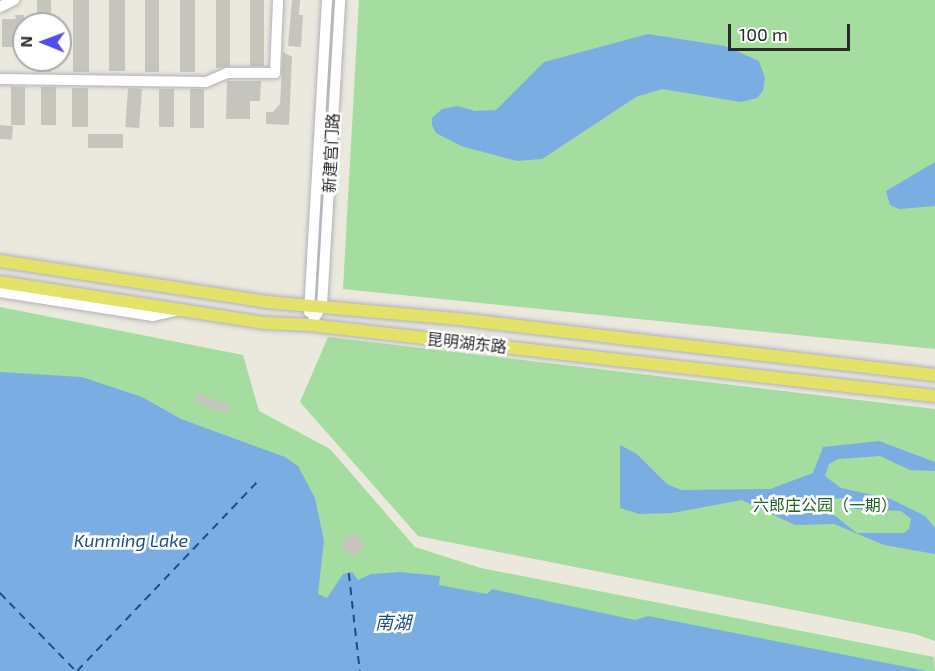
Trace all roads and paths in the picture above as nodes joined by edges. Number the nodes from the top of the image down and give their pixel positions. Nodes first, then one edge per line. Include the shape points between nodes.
1 (14, 0) edge
2 (278, 0) edge
3 (327, 0) edge
4 (340, 0) edge
5 (0, 7) edge
6 (0, 79) edge
7 (0, 261) edge
8 (0, 282) edge
9 (0, 292) edge
10 (309, 304) junction
11 (322, 306) junction
12 (175, 311) junction
13 (310, 325) junction
14 (935, 375) edge
15 (935, 396) edge

1 - 5 street
2 - 6 street via 275,73 227,73 206,82
3 - 10 street, 新建宫门路
4 - 11 street, 新建宫门路
7 - 10 main road, 昆明湖东路 via 267,302
8 - 12 main road, 昆明湖东路
9 - 12 street via 153,316
10 - 11 main road, 昆明湖东路
10 - 13 street, 新建宫门路
11 - 13 street
11 - 14 main road, 昆明湖东路
12 - 13 main road, 昆明湖东路
13 - 15 main road, 昆明湖东路

